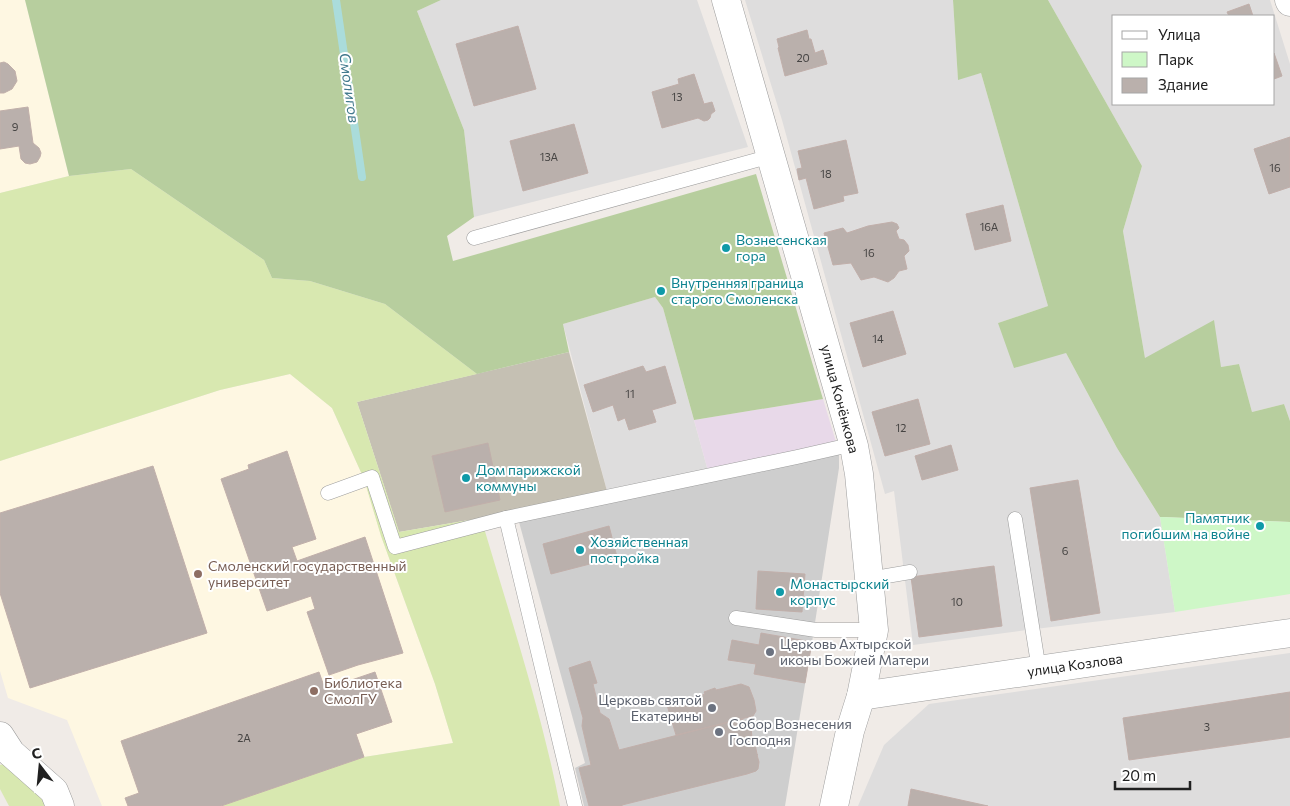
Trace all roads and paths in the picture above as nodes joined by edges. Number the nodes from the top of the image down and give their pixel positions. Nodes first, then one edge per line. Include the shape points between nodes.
1 (726, 0) edge
2 (771, 156) junction
3 (474, 238) dead end
4 (854, 446) junction
5 (328, 493) dead end
6 (506, 518) junction
7 (1015, 519) dead end
8 (910, 572) dead end
9 (869, 580) junction
10 (736, 618) dead end
11 (874, 630) junction
12 (1290, 633) edge
13 (1039, 670) junction
14 (861, 696) junction
15 (4, 748) edge
16 (60, 806) edge
17 (575, 806) edge
18 (834, 806) edge

1 - 2 street, улица Конёнкова
2 - 3 lane
2 - 4 street, улица Конёнкова
4 - 6 lane
4 - 9 street, улица Конёнкова
5 - 6 lane via 372,477 395,547
6 - 17 lane
7 - 13 lane
8 - 9 lane
9 - 11 street, улица Конёнкова
10 - 11 lane via 816,630
11 - 14 street, улица Конёнкова
12 - 13 street, улица Козлова
13 - 14 street, улица Козлова
14 - 18 street, улица Конёнкова
15 - 16 street via 54,791

